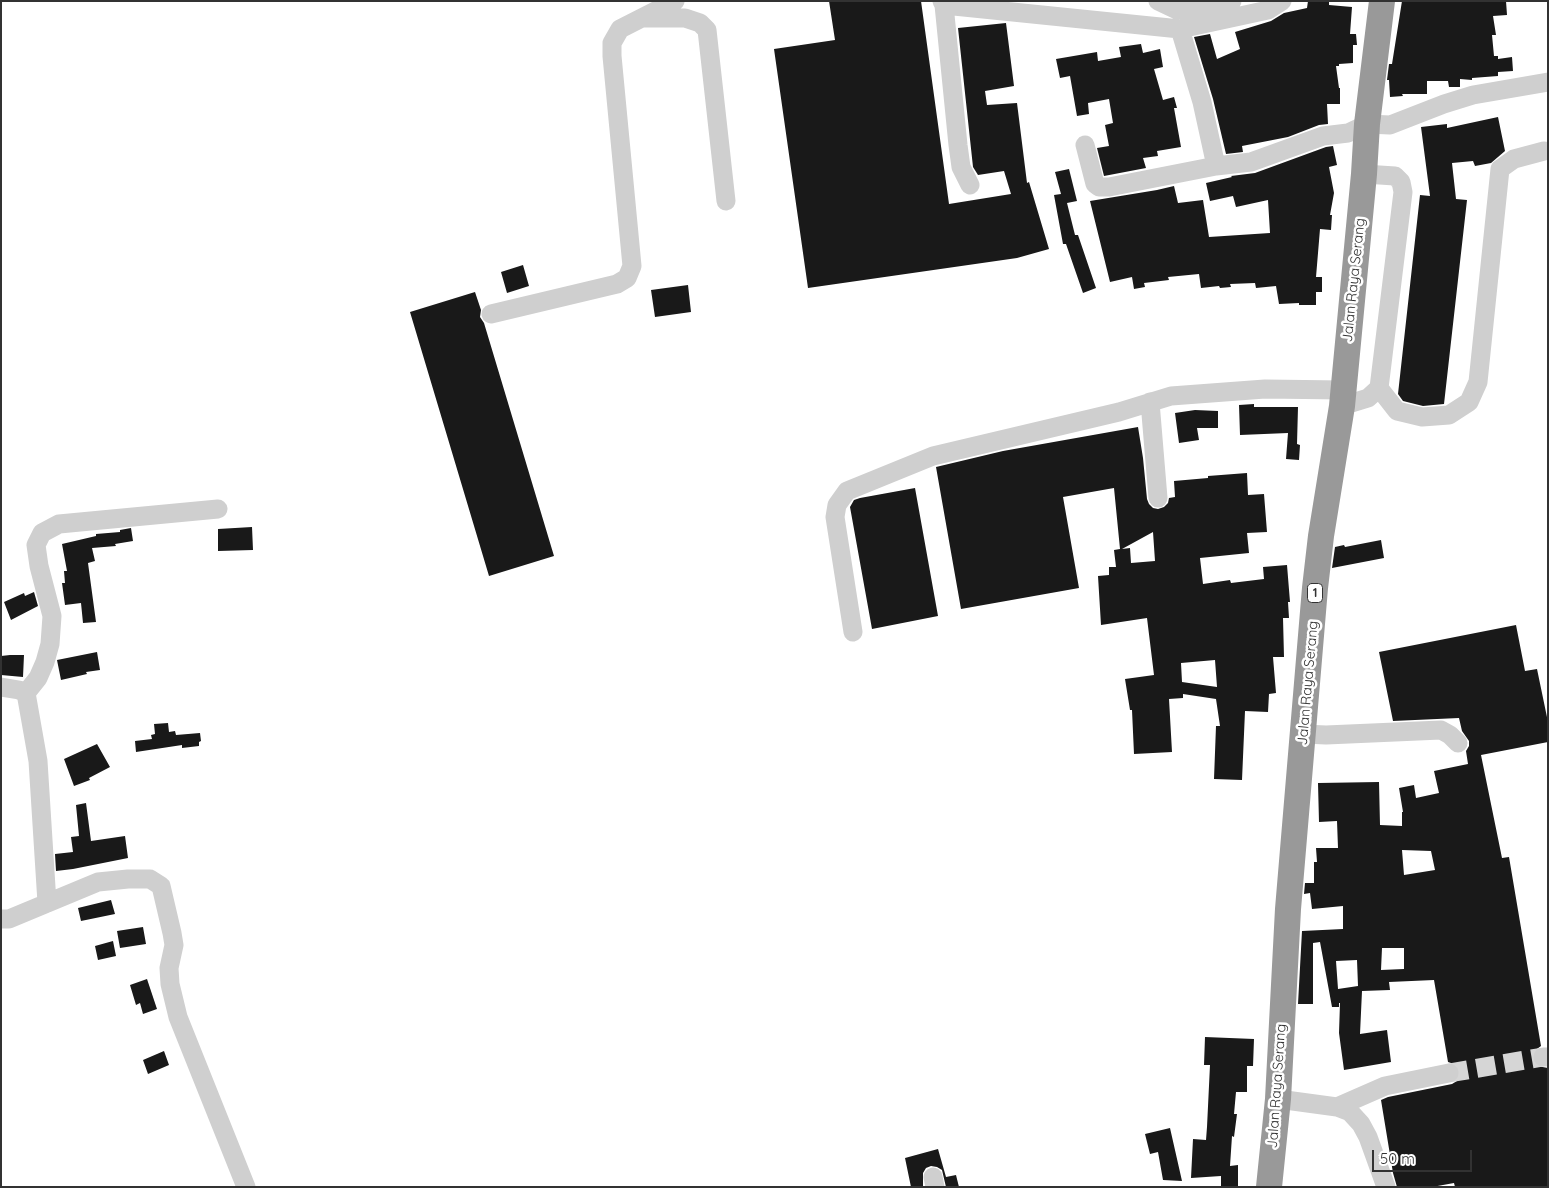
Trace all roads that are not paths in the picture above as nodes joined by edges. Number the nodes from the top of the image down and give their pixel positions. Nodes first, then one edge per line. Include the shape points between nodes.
1 (675, 1) edge
2 (1158, 1) edge
3 (1232, 1) edge
4 (1282, 1) edge
5 (1382, 1) edge
6 (943, 3) edge
7 (639, 18) junction
8 (1180, 29) junction
9 (1548, 82) edge
10 (1367, 124) junction
11 (1085, 145) dead end
12 (1544, 151) dead end
13 (1216, 166) junction
14 (1364, 174) junction
15 (970, 184) dead end
16 (726, 202) dead end
17 (491, 314) dead end
18 (1379, 388) junction
19 (1342, 398) junction
20 (1150, 402) junction
21 (1158, 498) dead end
22 (218, 509) dead end
23 (853, 632) dead end
24 (1, 687) edge
25 (26, 693) junction
26 (1304, 734) junction
27 (1458, 743) dead end
28 (47, 903) junction
29 (1, 919) edge
30 (1450, 1073) tunnel mouth
31 (1278, 1099) junction
32 (1337, 1107) junction
33 (246, 1187) edge
34 (1269, 1187) edge
35 (1386, 1187) edge

1 - 7 street
2 - 3 street via 1177,10
4 - 8 street via 1268,10
5 - 10 highway, Jalan Raya Serang / 1
6 - 8 street
6 - 15 street via 961,167
7 - 16 street via 685,18 700,23 707,30
7 - 17 street via 620,29 612,43 632,266 626,278 617,284
8 - 13 street via 1202,102
9 - 10 street via 1473,95 1390,125
10 - 13 street via 1348,133 1324,136 1251,162
10 - 14 highway, Jalan Raya Serang / 1
11 - 13 street via 1095,184 1099,187
12 - 18 street via 1514,159 1500,169 1478,382 1469,402 1449,415 1422,417 1397,411
14 - 18 street via 1395,176 1401,182 1403,192
14 - 19 highway, Jalan Raya Serang / 1
18 - 19 street via 1368,398
19 - 20 street via 1265,389 1171,396
19 - 26 highway, Jalan Raya Serang / 1 via 1321,536
20 - 21 street
20 - 23 street via 933,456 847,491 837,505 835,516
22 - 25 street via 59,524 42,533 36,545 52,616 50,644 38,678
24 - 25 street
25 - 28 street via 38,761
26 - 27 street via 1440,730
26 - 31 highway, Jalan Raya Serang / 1 via 1288,909
28 - 29 street via 9,919
28 - 33 street via 98,882 150,879 161,886 174,945 169,968 178,1017
30 - 32 street via 1385,1086
31 - 32 street
31 - 34 highway, Jalan Raya Serang / 1
32 - 35 street via 1350,1112 1361,1124

